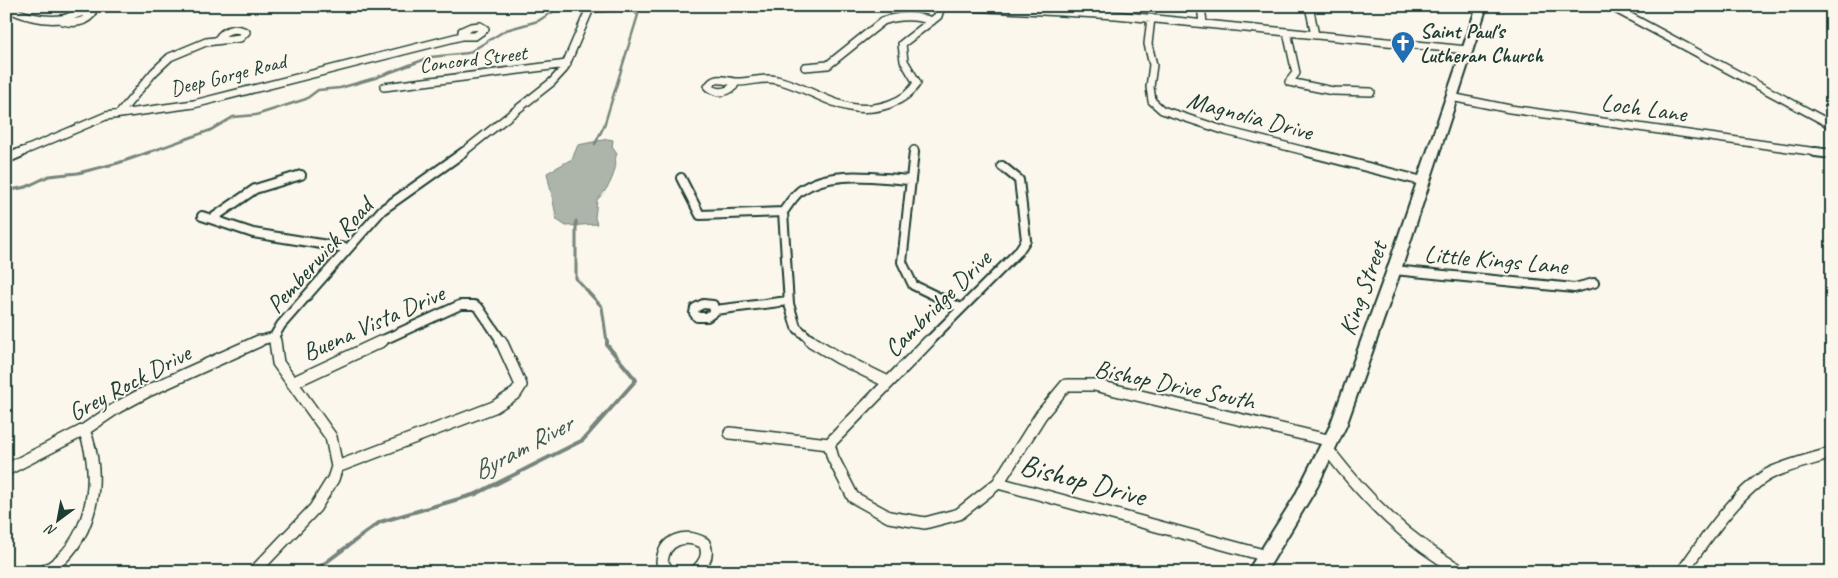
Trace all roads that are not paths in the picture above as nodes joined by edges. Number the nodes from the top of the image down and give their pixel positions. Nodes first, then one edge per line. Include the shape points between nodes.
1 (628, 6) edge
2 (942, 6) edge
3 (949, 6) edge
4 (1116, 6) edge
5 (1201, 6) edge
6 (1309, 6) edge
7 (1482, 6) edge
8 (1610, 6) edge
9 (6, 7) edge
10 (591, 7) edge
11 (614, 7) edge
12 (984, 7) edge
13 (1036, 9) edge
14 (1116, 15) junction
15 (1151, 18) junction
16 (64, 19) dead end
17 (932, 21) junction
18 (1203, 23) junction
19 (1287, 32) junction
20 (1315, 35) junction
21 (462, 36) dead end
22 (218, 39) dead end
23 (1467, 50) junction
24 (567, 64) junction
25 (805, 67) dead end
26 (734, 82) dead end
27 (384, 87) dead end
28 (1371, 92) dead end
29 (1451, 97) junction
30 (119, 114) junction
31 (1832, 125) edge
32 (914, 150) dead end
33 (1832, 154) edge
34 (6, 159) edge
35 (1002, 166) dead end
36 (301, 175) dead end
37 (681, 178) dead end
38 (910, 180) junction
39 (1422, 181) junction
40 (783, 212) junction
41 (202, 216) dead end
42 (213, 218) junction
43 (346, 248) junction
44 (1394, 270) junction
45 (1594, 283) dead end
46 (788, 301) junction
47 (962, 308) junction
48 (715, 310) dead end
49 (274, 337) junction
50 (888, 382) junction
51 (292, 383) junction
52 (84, 430) junction
53 (730, 433) dead end
54 (829, 444) junction
55 (1330, 445) junction
56 (1832, 453) edge
57 (337, 468) junction
58 (6, 470) edge
59 (998, 482) junction
60 (1267, 556) junction
61 (664, 571) edge
62 (43, 572) edge
63 (254, 572) edge
64 (695, 572) edge
65 (1256, 572) edge
66 (1463, 572) edge
67 (1682, 572) edge

1 - 11 street
2 - 17 street
3 - 12 street
4 - 14 street
5 - 18 street
6 - 20 street
7 - 23 main road, King Street
8 - 31 street
9 - 16 street via 22,15
10 - 11 street
10 - 24 street, Pemberwick Road
12 - 13 street
13 - 14 street
14 - 15 street
15 - 18 street
15 - 39 street, Magnolia Drive via 1148,44 1153,65 1150,87 1152,101 1162,110 1275,145 1368,164
17 - 25 street via 906,15 893,17 883,21 828,65
17 - 26 street via 902,44 901,53 916,79 915,88 907,96 886,106 866,110 840,107 801,87 774,79 751,78
18 - 19 street
19 - 20 street
19 - 28 street via 1296,74 1289,82 1333,91
20 - 23 street
21 - 30 street, Deep Gorge Road via 194,104
22 - 30 street via 187,48 160,63 132,103
23 - 29 main road, King Street
24 - 27 street, Concord Street
24 - 43 street, Pemberwick Road via 559,76 533,99 382,210
29 - 33 street, Loch Lane via 1510,109
29 - 39 main road, King Street
30 - 34 street, Deep Gorge Road via 83,124
32 - 38 street
35 - 47 street, Cambridge Drive via 1019,180 1026,240
36 - 42 street via 255,189
37 - 40 street via 700,215
38 - 40 street via 845,178 823,181 803,189
38 - 47 street via 902,262 913,285
39 - 44 main road, King Street
40 - 46 street
41 - 42 street
42 - 43 street via 253,233
43 - 49 street, Pemberwick Road via 292,310
44 - 45 street, Little Kings Lane via 1574,288
44 - 55 main road, King Street
46 - 48 street
46 - 50 street via 796,326 814,344
47 - 50 street, Cambridge Drive
49 - 51 street, Pemberwick Road via 278,363
49 - 52 street, Grey Rock Drive via 249,344 148,391
50 - 54 street, Cambridge Drive
51 - 57 street, Pemberwick Road via 331,437
51 - 57 street, Buena Vista Drive via 460,305 479,308 502,344 521,385 509,399
52 - 58 street, Grey Rock Drive
52 - 62 street via 93,454 85,522 65,558
53 - 54 street
54 - 59 street, Bishop Drive via 853,497 890,517 926,523 959,514
55 - 59 street, Bishop Drive South via 1094,385 1066,385 1041,415
55 - 60 main road, King Street
55 - 66 street via 1366,499 1388,521
56 - 67 street via 1771,472 1714,524
57 - 63 street via 323,495
59 - 60 street, Bishop Drive
60 - 65 main road, King Street
61 - 64 street via 662,558 665,549 676,539 690,536 704,542 708,552 706,560

